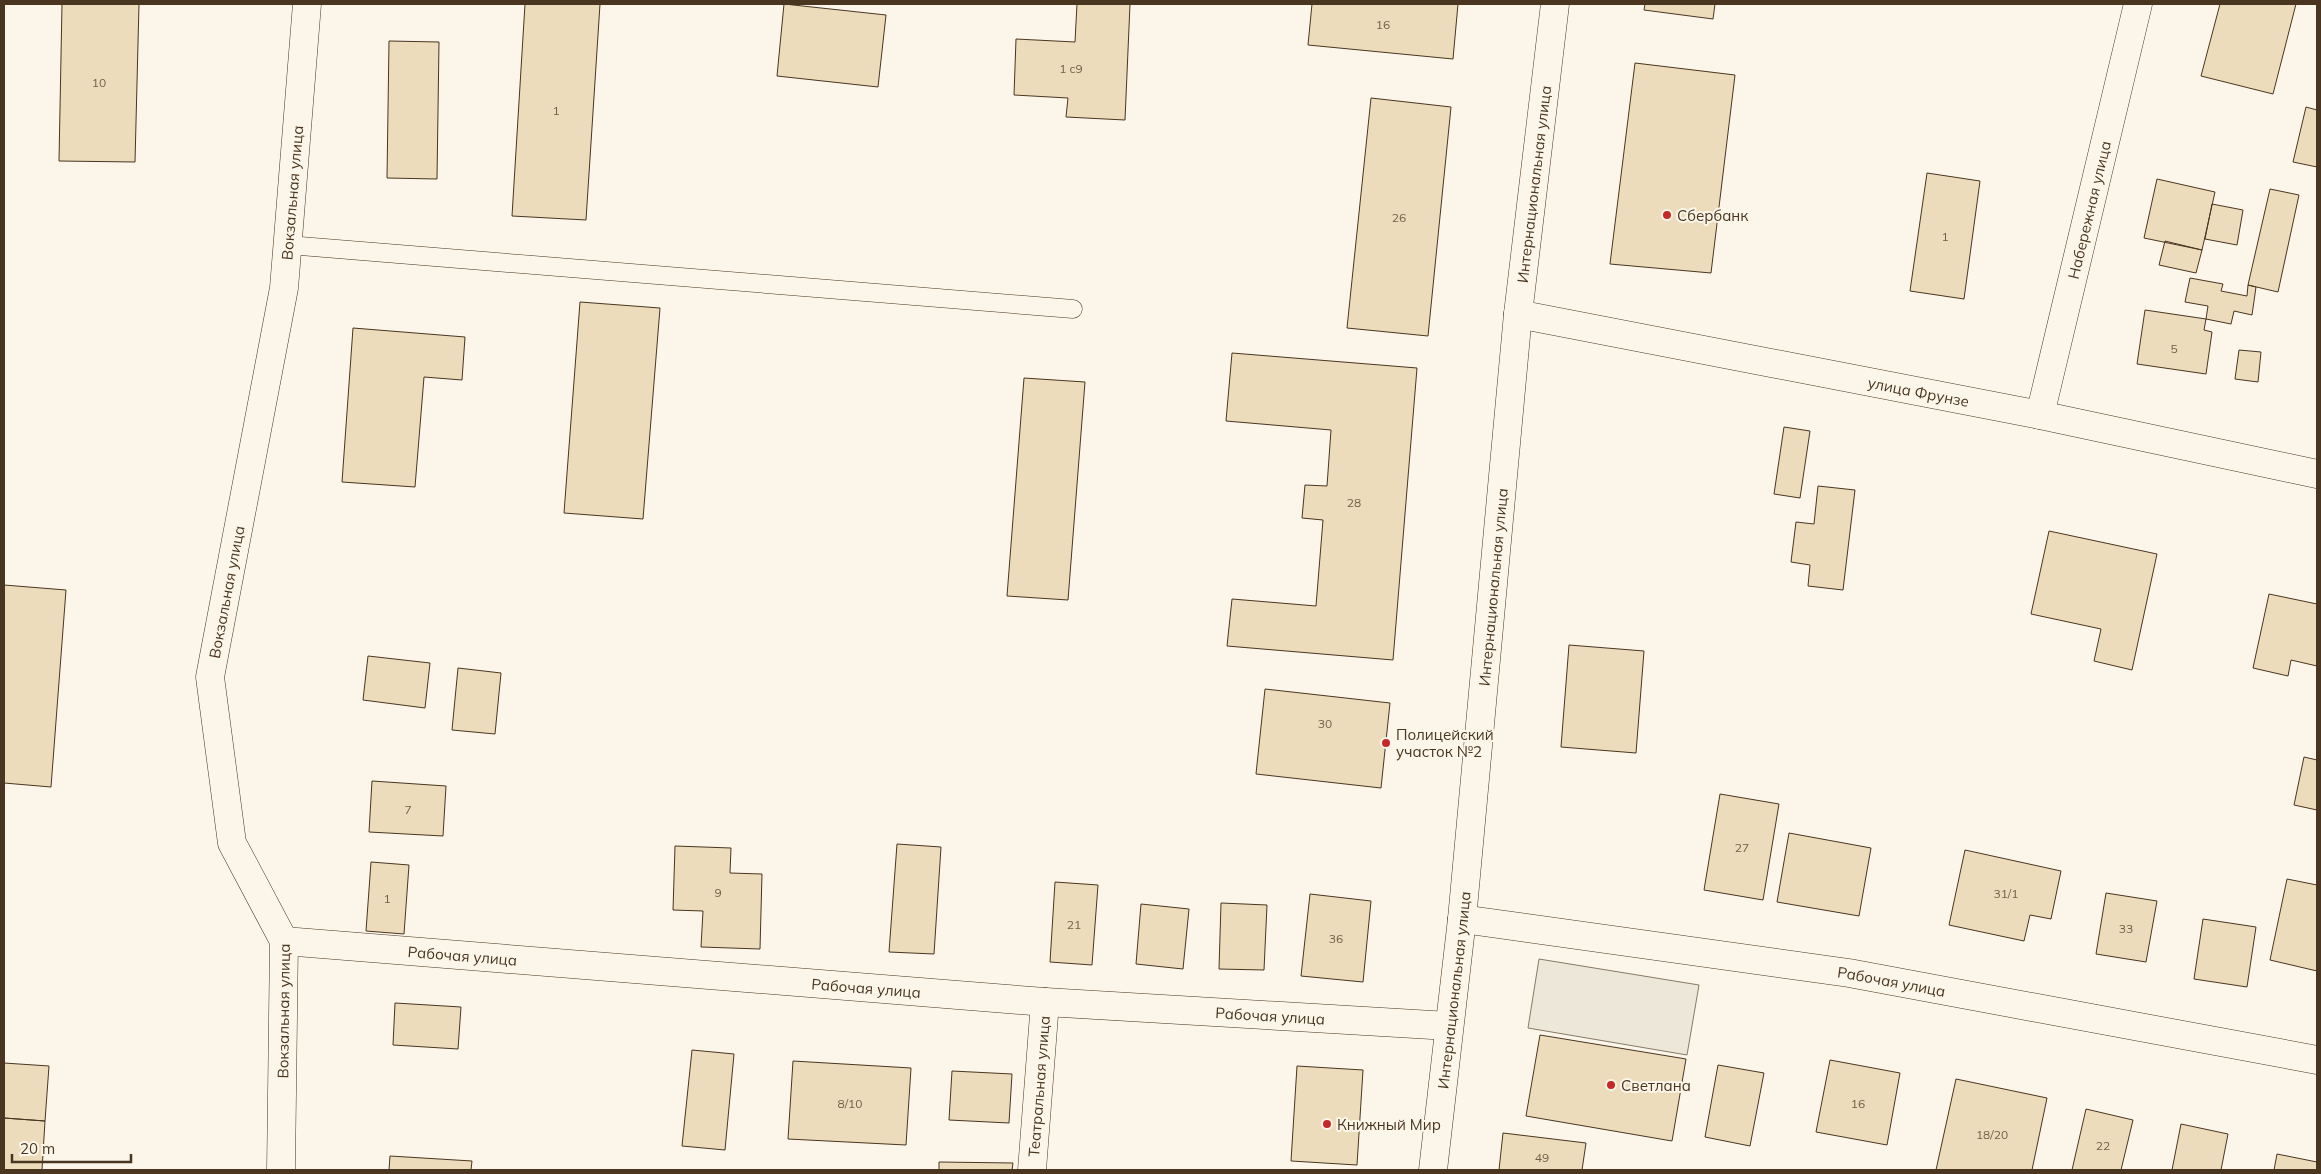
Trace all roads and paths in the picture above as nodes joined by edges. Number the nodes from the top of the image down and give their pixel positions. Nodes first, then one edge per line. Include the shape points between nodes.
1 (307, 4) edge
2 (1554, 4) edge
3 (2138, 4) edge
4 (288, 245) junction
5 (1073, 309) dead end
6 (1518, 314) junction
7 (2040, 415) junction
8 (2317, 474) edge
9 (1462, 920) junction
10 (284, 941) junction
11 (1045, 1002) junction
12 (1449, 1026) junction
13 (2317, 1060) edge
14 (281, 1170) edge
15 (1032, 1170) edge
16 (1433, 1170) edge

1 - 4 street, Вокзальная улица
2 - 6 street, Интернациональная улица
3 - 7 street, Набережная улица
4 - 5 lane
4 - 10 street, Вокзальная улица via 284,288 210,678 232,843
6 - 7 street, улица Фрунзе
6 - 9 street, Интернациональная улица
7 - 8 street, улица Фрунзе
9 - 12 street, Интернациональная улица
9 - 13 street, Рабочая улица via 1849,973
10 - 11 street, Рабочая улица
10 - 14 street, Вокзальная улица
11 - 12 street, Рабочая улица
11 - 15 street, Театральная улица
12 - 16 street, Интернациональная улица

